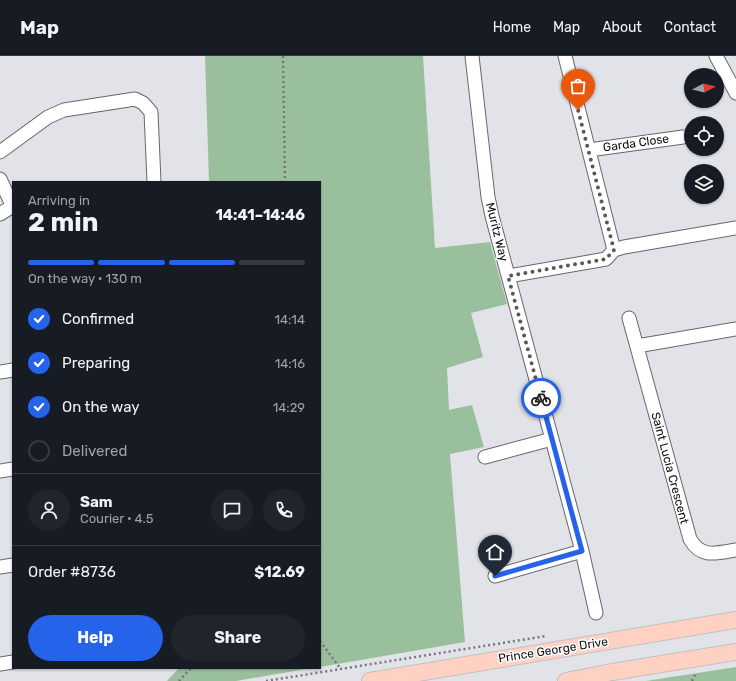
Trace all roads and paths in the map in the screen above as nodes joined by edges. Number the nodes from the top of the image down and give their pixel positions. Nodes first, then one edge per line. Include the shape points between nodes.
1 (284, 56) edge
2 (472, 56) edge
3 (565, 56) edge
4 (716, 56) edge
5 (736, 93) edge
6 (683, 137) dead end
7 (589, 150) junction
8 (0, 152) edge
9 (0, 179) edge
10 (154, 181) edge
11 (285, 181) edge
12 (12, 204) edge
13 (12, 207) edge
14 (0, 214) edge
15 (736, 228) edge
16 (614, 250) junction
17 (508, 276) junction
18 (629, 318) dead end
19 (736, 329) edge
20 (637, 346) junction
21 (12, 370) edge
22 (0, 372) edge
23 (552, 439) junction
24 (485, 457) dead end
25 (12, 469) edge
26 (0, 471) edge
27 (736, 550) edge
28 (582, 551) junction
29 (12, 565) edge
30 (0, 567) edge
31 (495, 576) dead end
32 (596, 613) dead end
33 (736, 620) edge
34 (548, 635) dead end
35 (321, 642) edge
36 (736, 652) edge
37 (12, 662) edge
38 (0, 664) edge
39 (190, 669) edge
40 (340, 669) junction
41 (696, 673) dead end
42 (178, 681) edge
43 (266, 681) edge
44 (370, 681) edge
45 (566, 681) edge
46 (692, 681) edge

1 - 11 path
2 - 17 street, Muritz Way via 488,197
3 - 7 street
4 - 5 street
6 - 7 street, Garda Close
7 - 16 street
8 - 10 street via 48,117 64,110 135,99 151,112
9 - 12 street
13 - 14 street
15 - 16 street
16 - 17 street via 606,259
17 - 23 street, Muritz Way
18 - 20 street, Saint Lucia Crescent
19 - 20 street
20 - 27 street, Saint Lucia Crescent via 690,539 698,550 704,552
21 - 22 street
23 - 24 street
23 - 28 street, Muritz Way
25 - 26 street
28 - 31 street
28 - 32 street, Muritz Way
29 - 30 street
33 - 44 main road, Prince George Drive
34 - 40 path
35 - 40 path
36 - 45 main road
37 - 38 street
39 - 42 path
40 - 43 path
41 - 46 path

